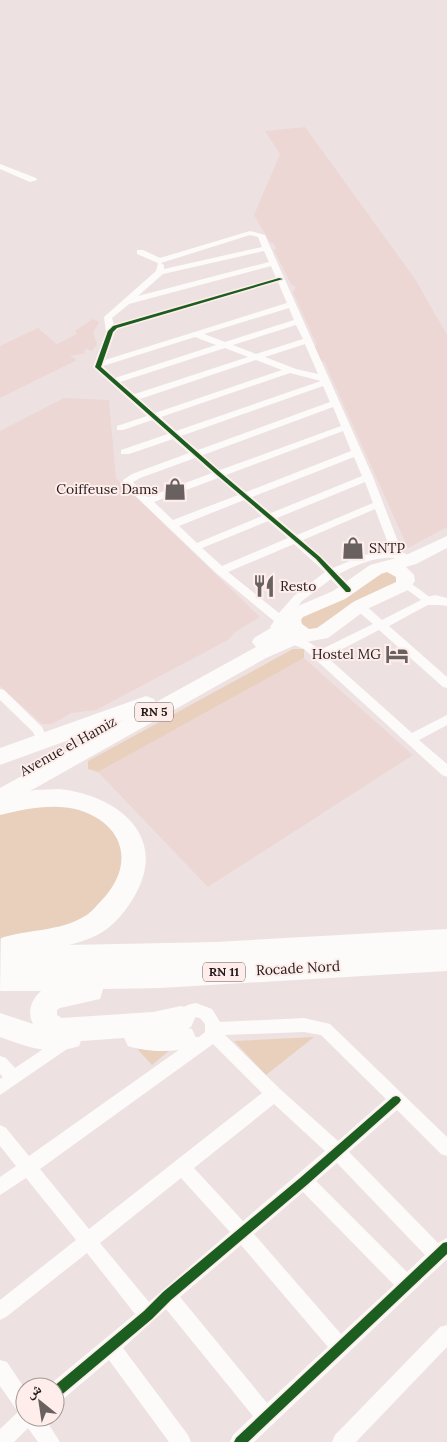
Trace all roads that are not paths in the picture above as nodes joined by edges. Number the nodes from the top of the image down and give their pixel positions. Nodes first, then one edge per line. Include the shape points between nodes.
1 (0, 166) edge
2 (33, 180) dead end
3 (267, 248) junction
4 (194, 250) junction
5 (140, 252) dead end
6 (159, 261) junction
7 (206, 262) junction
8 (274, 263) junction
9 (160, 272) junction
10 (281, 279) junction
11 (291, 301) junction
12 (126, 302) junction
13 (300, 321) junction
14 (110, 333) junction
15 (195, 334) junction
16 (308, 340) junction
17 (225, 345) junction
18 (102, 354) junction
19 (257, 357) junction
20 (98, 365) junction
21 (290, 370) junction
22 (326, 380) junction
23 (114, 381) junction
24 (133, 398) junction
25 (336, 403) junction
26 (154, 417) junction
27 (346, 426) junction
28 (120, 428) dead end
29 (174, 435) junction
30 (125, 452) dead end
31 (357, 452) junction
32 (196, 454) junction
33 (219, 474) junction
34 (368, 477) junction
35 (245, 496) junction
36 (146, 502) junction
37 (379, 504) junction
38 (270, 517) junction
39 (171, 525) junction
40 (297, 539) junction
41 (447, 541) edge
42 (195, 548) junction
43 (447, 551) edge
44 (405, 556) junction
45 (384, 567) junction
46 (220, 572) junction
47 (333, 574) junction
48 (406, 581) junction
49 (348, 590) junction
50 (427, 602) junction
51 (447, 602) edge
52 (360, 606) junction
53 (381, 626) junction
54 (284, 628) junction
55 (320, 656) junction
56 (447, 684) edge
57 (0, 693) edge
58 (146, 704) junction
59 (447, 719) edge
60 (410, 739) junction
61 (43, 742) junction
62 (0, 757) edge
63 (447, 772) edge
64 (0, 783) edge
65 (0, 798) edge
66 (0, 806) edge
67 (447, 940) edge
68 (0, 948) edge
69 (0, 958) edge
70 (447, 960) edge
71 (160, 977) junction
72 (0, 980) edge
73 (0, 1025) edge
74 (198, 1032) junction
75 (70, 1037) junction
76 (0, 1063) edge
77 (14, 1078) junction
78 (0, 1088) edge
79 (274, 1094) junction
80 (396, 1100) junction
81 (0, 1133) edge
82 (447, 1148) edge
83 (337, 1151) junction
84 (26, 1167) junction
85 (182, 1167) junction
86 (304, 1181) junction
87 (0, 1188) edge
88 (242, 1233) junction
89 (89, 1241) junction
90 (442, 1252) edge
91 (407, 1285) junction
92 (167, 1296) junction
93 (0, 1311) edge
94 (148, 1316) junction
95 (447, 1334) edge
96 (111, 1348) junction
97 (341, 1348) junction
98 (0, 1369) edge
99 (65, 1385) edge
100 (15, 1391) edge
101 (267, 1418) junction
102 (16, 1427) edge
103 (37, 1427) edge
104 (44, 1440) edge
105 (0, 1442) edge
106 (181, 1442) edge
107 (240, 1442) edge
108 (342, 1442) edge

1 - 2 street
3 - 4 street via 261,235 250,233
3 - 7 street
3 - 8 street
4 - 6 street
4 - 7 street
5 - 6 street
6 - 9 street
7 - 9 street
8 - 10 street
8 - 12 street
9 - 12 street
10 - 11 street
10 - 14 street via 130,322 115,327
11 - 13 street
11 - 15 street
11 - 18 street
12 - 14 street via 108,317
13 - 16 street
13 - 17 street
14 - 18 street
15 - 17 street
15 - 20 street
16 - 19 street
16 - 22 street
17 - 19 street
17 - 23 street
18 - 20 street
19 - 21 street
19 - 24 street
20 - 23 street
21 - 22 street
21 - 26 street
22 - 25 street
22 - 29 street
23 - 24 street
24 - 26 street
25 - 27 street
25 - 32 street
26 - 28 street
26 - 29 street
27 - 31 street
27 - 33 street
29 - 30 street
29 - 32 street
31 - 34 street
31 - 35 street
32 - 33 street
32 - 36 street via 126,482
33 - 35 street
33 - 36 street
34 - 37 street
34 - 38 street
35 - 38 street
35 - 39 street
36 - 39 street
37 - 40 street
37 - 44 street
38 - 40 street
38 - 42 street
39 - 42 street
40 - 46 street
40 - 47 street
41 - 44 highway
42 - 46 street
43 - 48 highway via 416,570
44 - 45 highway
44 - 47 street via 380,554 366,557
45 - 48 highway via 399,570
45 - 49 highway via 373,570
46 - 54 street
47 - 49 street
47 - 54 street via 293,602
48 - 50 street
48 - 52 highway via 400,588
49 - 54 highway via 299,612
50 - 51 street
50 - 53 street
52 - 53 street
52 - 54 highway, RN 5 via 324,632 311,635
53 - 55 street
53 - 56 street
54 - 55 street
54 - 58 highway, Avenue el Hamiz / RN 5
54 - 65 highway, RN 5 via 258,655
55 - 60 street
57 - 61 street via 38,730
58 - 61 highway
58 - 64 highway, Avenue el Hamiz / RN 5
59 - 60 street
60 - 63 street
61 - 62 highway
66 - 68 highway via 50,798 66,798 91,805 120,823 130,838 135,857 131,882 124,895 95,923 60,936
67 - 69 highway, Rocade Nord / RN 11 via 225,952
70 - 71 highway, Rocade Nord / RN 11
71 - 72 highway, Rocade Nord / RN 11
71 - 74 highway via 58,996 44,1006 44,1020 51,1028 62,1030 153,1024
73 - 75 highway via 45,1039
74 - 75 highway
74 - 79 street
74 - 80 street via 304,1025 325,1029
74 - 84 street
75 - 77 street
76 - 77 street
77 - 78 street
79 - 83 street
79 - 85 street
80 - 82 street
80 - 83 street
81 - 84 street
83 - 86 street
83 - 90 street
84 - 87 street
84 - 89 street
85 - 88 street
85 - 89 street
86 - 88 street
86 - 91 street
88 - 92 street
88 - 97 street
89 - 93 street
89 - 94 street
90 - 91 street
91 - 97 street
92 - 94 street
92 - 101 street
94 - 96 street
95 - 108 street
96 - 99 street
96 - 106 street
97 - 101 street
98 - 100 street
101 - 107 street
102 - 105 street
103 - 104 street

